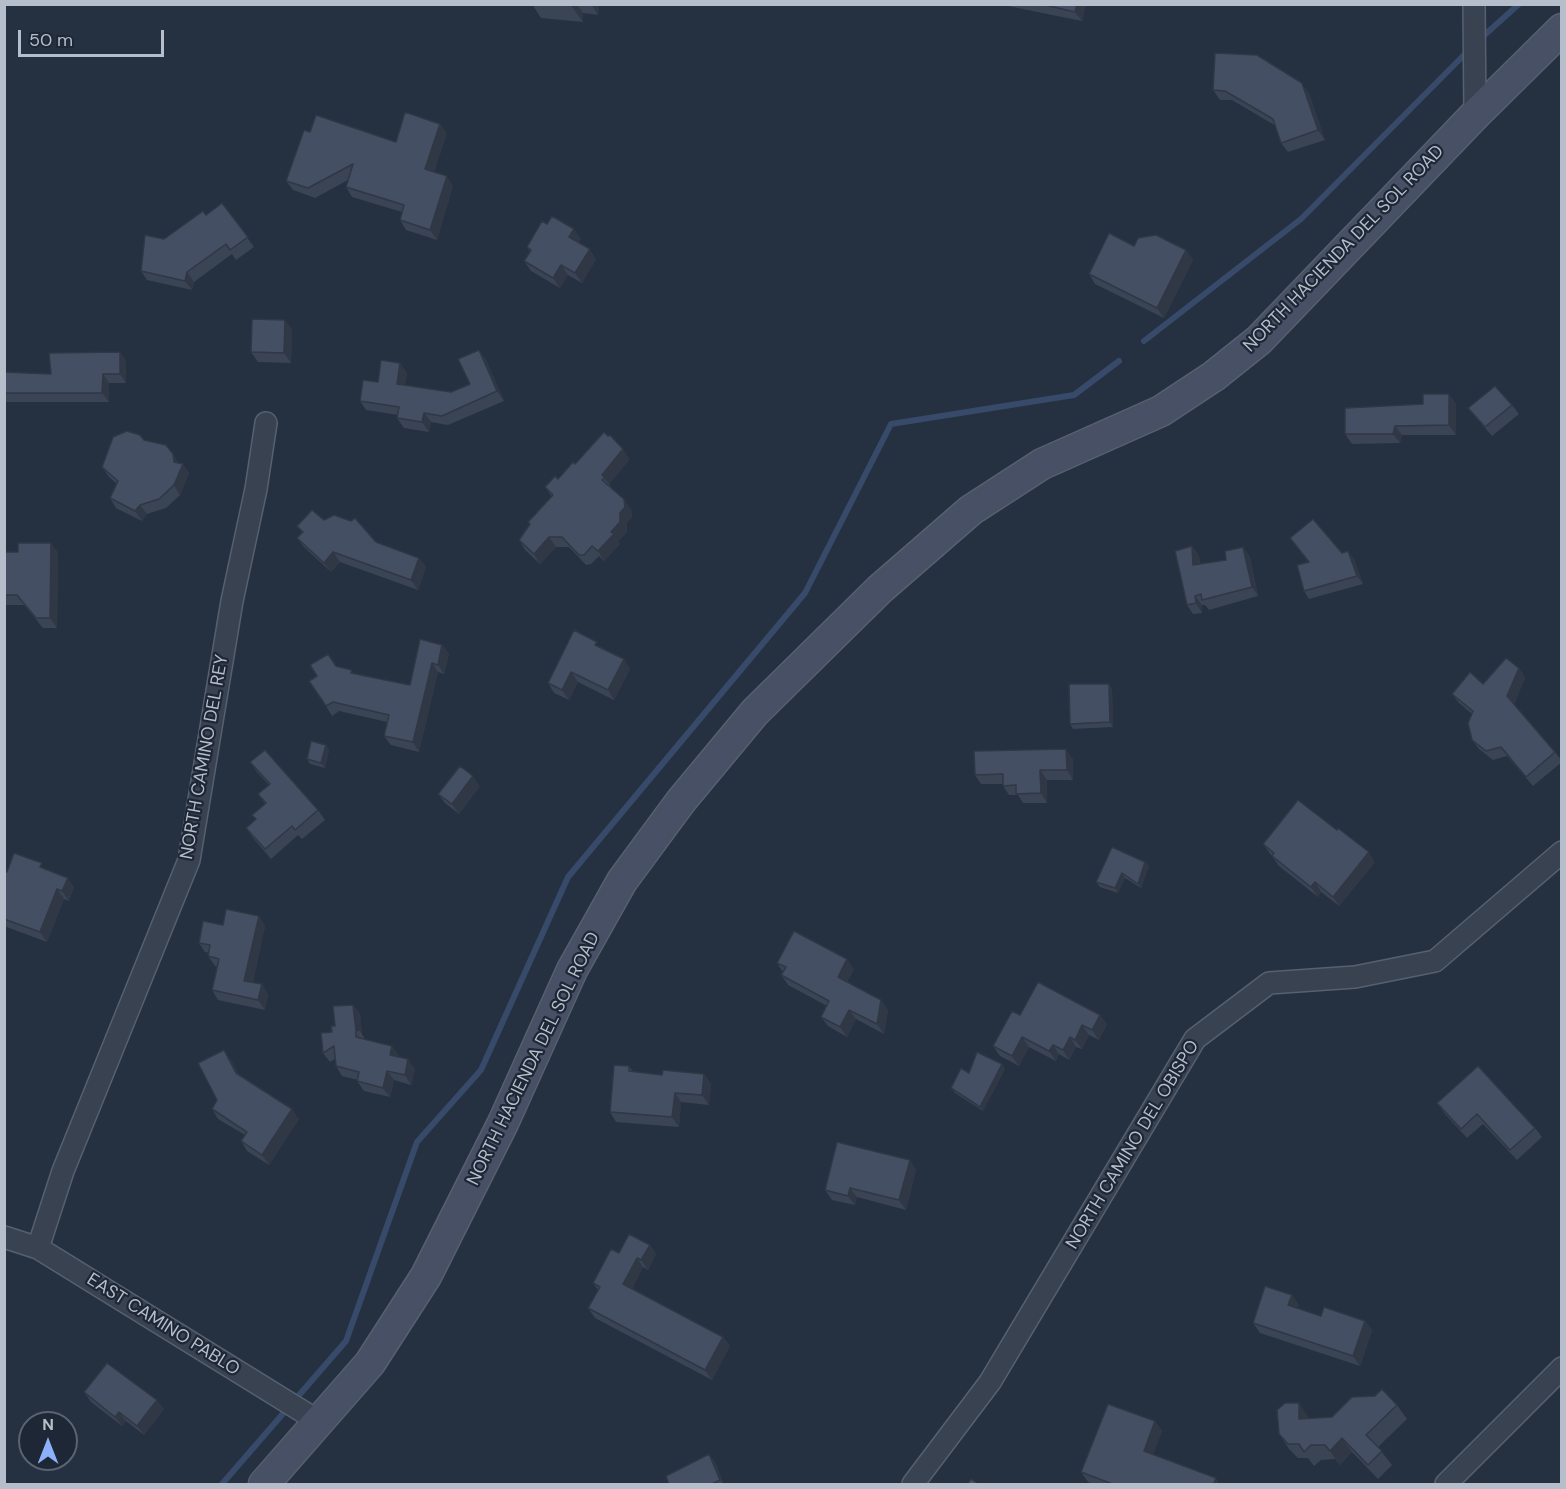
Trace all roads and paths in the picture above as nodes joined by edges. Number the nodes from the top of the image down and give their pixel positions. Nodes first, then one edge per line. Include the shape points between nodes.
1 (1474, 4) edge
2 (1562, 29) edge
3 (1475, 115) junction
4 (266, 423) dead end
5 (1562, 852) edge
6 (4, 1237) edge
7 (38, 1248) junction
8 (1562, 1368) edge
9 (318, 1421) junction
10 (264, 1485) edge
11 (913, 1485) edge
12 (1446, 1485) edge

1 - 3 street
2 - 3 street, NORTH HACIENDA DEL SOL ROAD
3 - 9 street, NORTH HACIENDA DEL SOL ROAD via 1259,340 1161,411 1042,464 971,510 880,589 755,712 681,801 622,881 572,970 503,1124 426,1276 370,1363
4 - 7 street, NORTH CAMINO DEL REY via 189,860 63,1171
5 - 11 street, NORTH CAMINO DEL OBISPO via 1435,961 1355,977 1269,983 1195,1039 990,1383
6 - 7 street, EAST CAMINO PABLO
7 - 9 street, EAST CAMINO PABLO
8 - 12 street
9 - 10 street, NORTH HACIENDA DEL SOL ROAD

